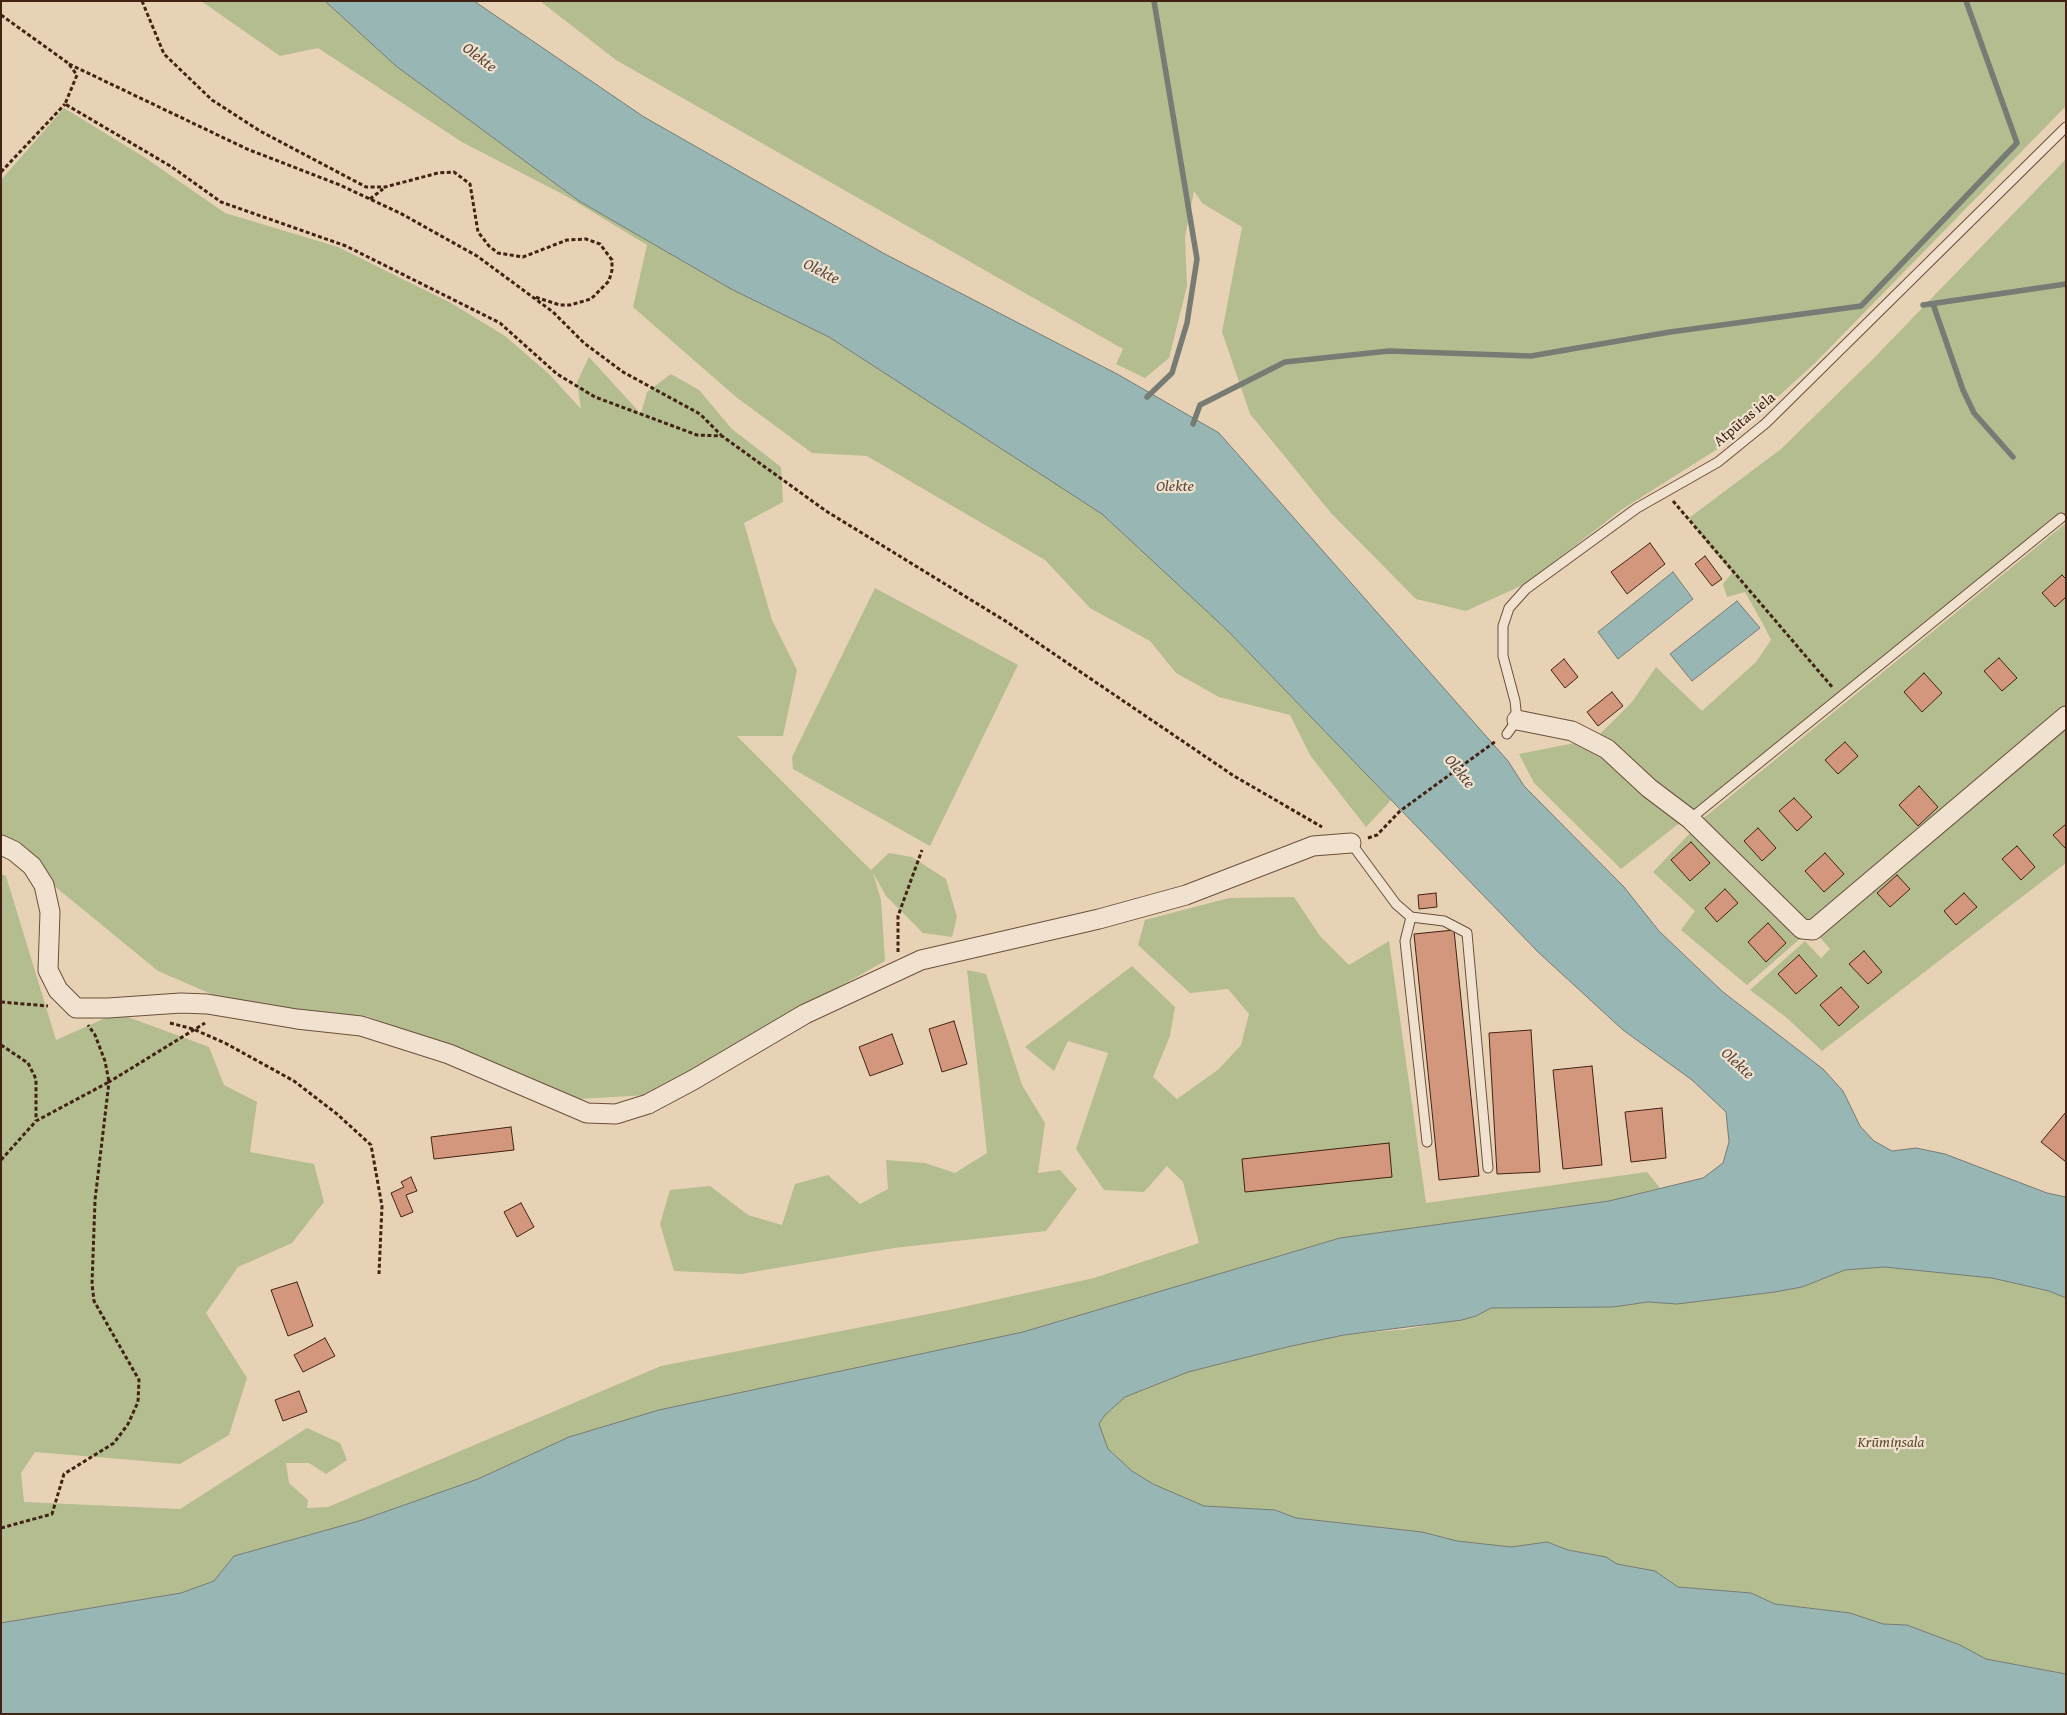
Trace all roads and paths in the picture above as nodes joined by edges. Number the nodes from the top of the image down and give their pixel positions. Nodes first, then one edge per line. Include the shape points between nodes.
1 (142, 1) edge
2 (1, 15) edge
3 (68, 64) junction
4 (65, 104) junction
5 (2066, 127) edge
6 (1, 172) edge
7 (384, 188) junction
8 (370, 199) junction
9 (531, 296) junction
10 (722, 436) junction
11 (1664, 491) junction
12 (2060, 518) dead end
13 (1841, 698) junction
14 (2066, 716) edge
15 (1512, 727) joint
16 (1494, 742) dead end
17 (1690, 819) junction
18 (1326, 829) dead end
19 (1377, 835) dead end
20 (1, 844) edge
21 (1351, 844) joint
22 (922, 850) dead end
23 (1410, 917) junction
24 (898, 970) junction
25 (1, 1002) edge
26 (76, 1008) junction
27 (210, 1021) dead end
28 (165, 1022) dead end
29 (193, 1029) junction
30 (1, 1045) edge
31 (109, 1082) junction
32 (36, 1121) junction
33 (1427, 1142) dead end
34 (1, 1160) edge
35 (1488, 1168) dead end
36 (379, 1274) dead end
37 (1, 1528) edge

1 - 7 path via 164,54 212,100 260,130 366,186
2 - 3 path
3 - 4 path via 77,75
3 - 8 path via 247,149
4 - 6 path
4 - 10 path via 172,167 222,202 346,246 500,324 557,374 595,397 696,435
5 - 11 lane, Atpūtas iela via 1766,423 1718,462
7 - 8 path
7 - 9 path via 438,173 454,172 470,184 478,232 498,253 523,257 566,240 586,239 600,244 612,260 609,281 591,299 560,305
8 - 9 path via 477,256
9 - 10 path via 623,372 700,414
10 - 18 path via 826,511 1008,622 1234,776
11 - 13 path
11 - 15 lane, Atpūtas iela via 1526,589 1509,608 1503,626 1502,656 1515,701
12 - 13 lane
13 - 17 lane
14 - 17 street via 1813,930 1802,929
15 - 17 street via 1572,731 1607,749 1649,788
16 - 19 path via 1400,811
20 - 26 street via 32,866 44,885 50,912 48,970 58,990
21 - 23 lane via 1396,904
21 - 24 street via 1313,846 1186,895 1099,919 932,956
22 - 24 path via 898,916
23 - 33 lane via 1405,941
23 - 35 lane via 1444,921 1466,933
24 - 26 street via 805,1014 648,1104 616,1114 587,1113 449,1054 361,1026 207,1004
25 - 26 path
26 - 31 path via 95,1035
27 - 29 path
28 - 29 path
29 - 31 path
29 - 36 path via 225,1042 294,1082 371,1145 382,1206
30 - 32 path via 28,1063 36,1079
31 - 32 path
31 - 37 path via 95,1200 92,1284 94,1300 139,1380 138,1402 114,1443 64,1474 52,1514
32 - 34 path

